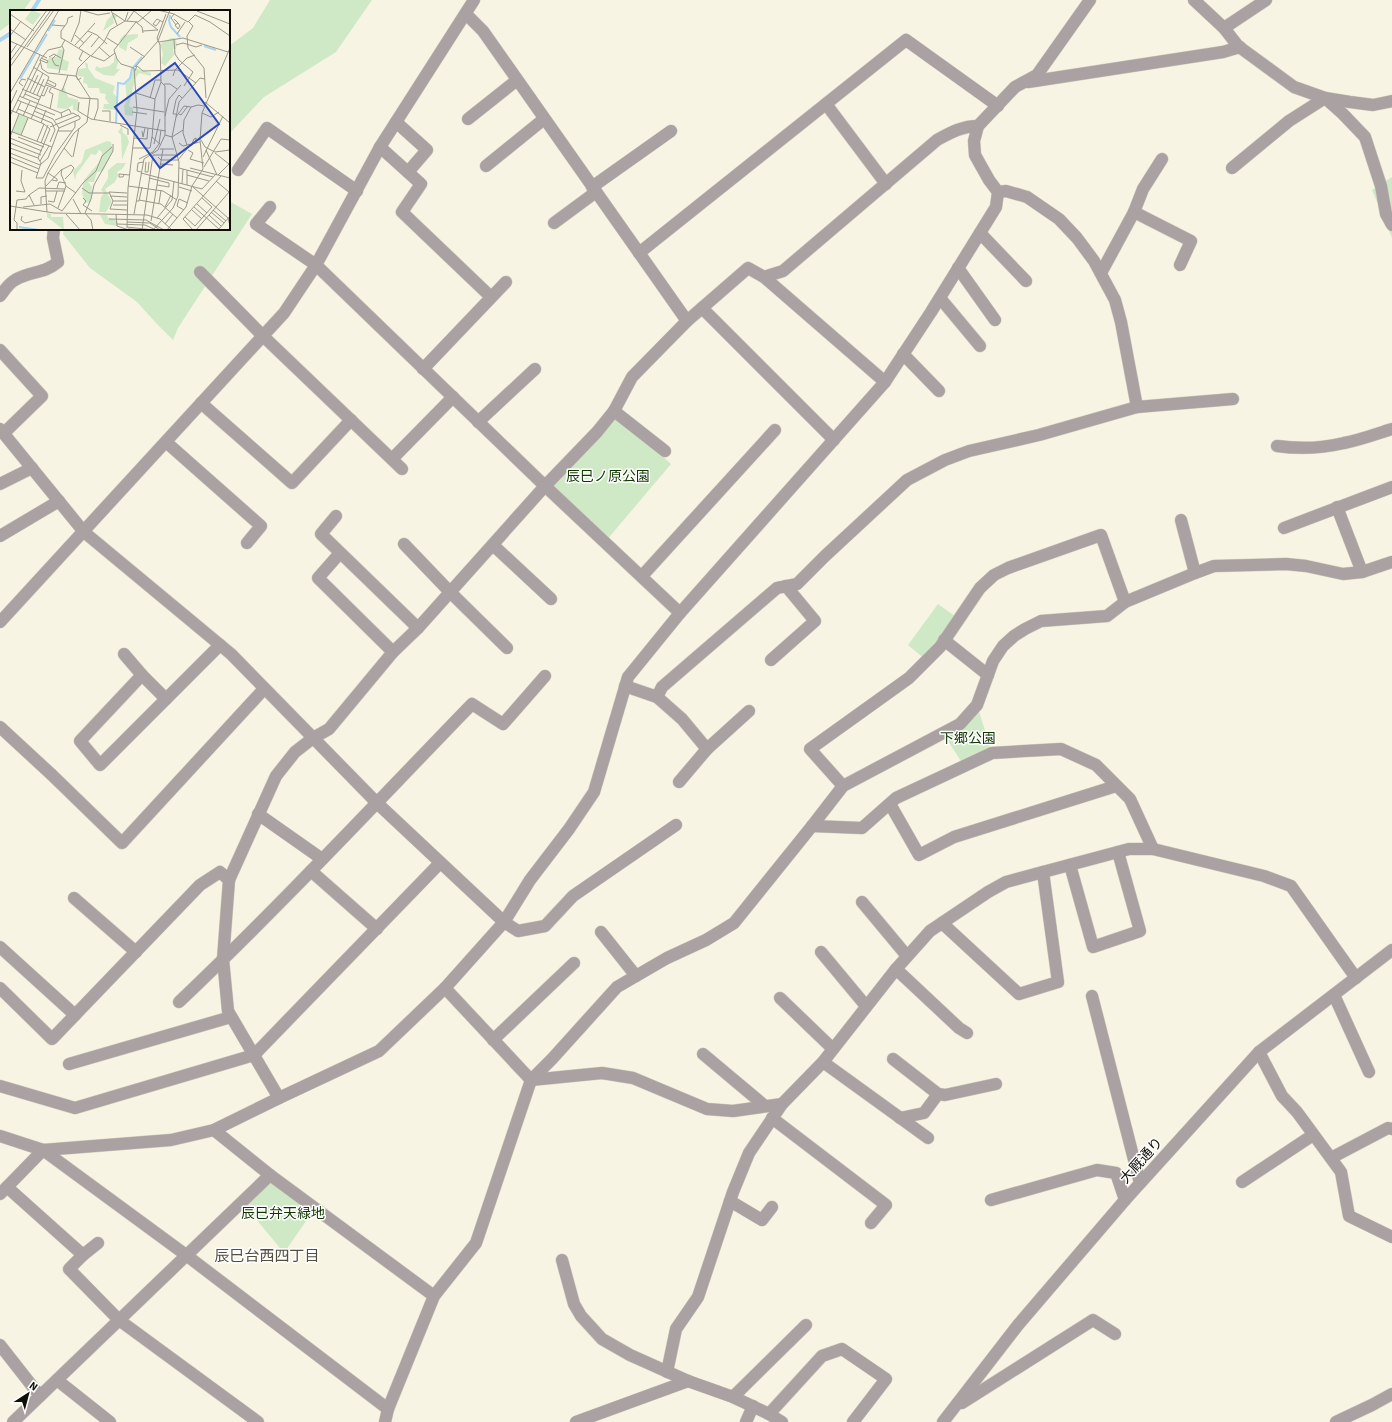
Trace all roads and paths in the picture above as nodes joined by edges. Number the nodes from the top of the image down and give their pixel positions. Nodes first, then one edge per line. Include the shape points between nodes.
1 (474, 0) edge
2 (1090, 0) edge
3 (1195, 0) edge
4 (1266, 0) edge
5 (466, 14) junction
6 (1224, 28) junction
7 (1240, 47) junction
8 (517, 80) junction
9 (1023, 83) junction
10 (1325, 98) junction
11 (1392, 101) edge
12 (826, 104) junction
13 (998, 106) junction
14 (468, 119) dead end
15 (544, 119) junction
16 (396, 122) junction
17 (978, 126) junction
18 (671, 131) dead end
19 (380, 147) junction
20 (1162, 159) dead end
21 (486, 166) dead end
22 (1232, 168) dead end
23 (238, 170) dead end
24 (408, 172) junction
25 (886, 184) junction
26 (594, 189) junction
27 (356, 191) junction
28 (998, 192) junction
29 (270, 208) dead end
30 (1134, 212) junction
31 (554, 223) dead end
32 (1392, 225) edge
33 (54, 230) edge
34 (980, 233) junction
35 (639, 253) junction
36 (316, 265) junction
37 (1180, 265) dead end
38 (958, 268) junction
39 (200, 272) dead end
40 (1101, 273) junction
41 (764, 277) junction
42 (1026, 281) dead end
43 (506, 282) dead end
44 (0, 296) edge
45 (492, 297) junction
46 (940, 298) junction
47 (702, 308) junction
48 (995, 320) dead end
49 (687, 321) junction
50 (263, 336) junction
51 (980, 346) dead end
52 (0, 350) edge
53 (903, 354) junction
54 (423, 369) junction
55 (535, 369) dead end
56 (885, 382) junction
57 (939, 391) dead end
58 (453, 397) junction
59 (1233, 399) dead end
60 (201, 404) junction
61 (1137, 407) junction
62 (614, 411) junction
63 (351, 420) junction
64 (478, 422) junction
65 (1392, 429) edge
66 (775, 430) dead end
67 (2, 431) edge
68 (834, 440) junction
69 (166, 442) junction
70 (1277, 446) dead end
71 (665, 451) dead end
72 (392, 459) junction
73 (32, 468) junction
74 (402, 469) dead end
75 (0, 484) edge
76 (545, 486) junction
77 (1392, 487) edge
78 (59, 501) junction
79 (1337, 507) junction
80 (336, 516) dead end
81 (1181, 520) dead end
82 (1284, 528) dead end
83 (84, 532) junction
84 (0, 536) edge
85 (247, 543) dead end
86 (404, 544) dead end
87 (493, 545) junction
88 (340, 553) junction
89 (1392, 562) edge
90 (1362, 572) junction
91 (1194, 573) junction
92 (642, 576) junction
93 (786, 586) junction
94 (450, 592) junction
95 (551, 599) dead end
96 (1126, 602) junction
97 (680, 613) junction
98 (0, 622) edge
99 (418, 628) junction
100 (944, 640) junction
101 (220, 645) junction
102 (507, 648) dead end
103 (393, 652) junction
104 (124, 654) dead end
105 (771, 660) dead end
106 (142, 675) junction
107 (988, 675) junction
108 (545, 676) dead end
109 (625, 686) junction
110 (264, 689) junction
111 (657, 697) junction
112 (166, 699) junction
113 (749, 711) dead end
114 (0, 727) edge
115 (313, 738) junction
116 (708, 749) junction
117 (679, 782) dead end
118 (843, 786) junction
119 (1116, 786) junction
120 (377, 803) junction
121 (890, 804) junction
122 (258, 814) junction
123 (676, 825) dead end
124 (812, 826) junction
125 (1152, 849) junction
126 (1118, 852) junction
127 (322, 859) junction
128 (440, 863) junction
129 (1070, 865) junction
130 (311, 871) junction
131 (1043, 872) junction
132 (229, 880) junction
133 (74, 898) dead end
134 (862, 902) dead end
135 (504, 922) junction
136 (942, 922) junction
137 (376, 929) junction
138 (601, 932) dead end
139 (0, 947) edge
140 (1392, 950) edge
141 (136, 952) junction
142 (821, 952) dead end
143 (907, 956) junction
144 (223, 959) junction
145 (574, 963) dead end
146 (896, 969) junction
147 (636, 976) junction
148 (1356, 978) junction
149 (0, 988) edge
150 (445, 988) junction
151 (1334, 995) junction
152 (1092, 996) dead end
153 (780, 998) dead end
154 (179, 1002) dead end
155 (866, 1006) junction
156 (75, 1015) junction
157 (231, 1017) junction
158 (967, 1033) dead end
159 (493, 1040) junction
160 (833, 1049) junction
161 (1259, 1052) junction
162 (702, 1054) dead end
163 (254, 1055) junction
164 (893, 1059) dead end
165 (823, 1062) junction
166 (70, 1064) dead end
167 (1369, 1072) dead end
168 (531, 1080) junction
169 (996, 1084) dead end
170 (0, 1086) edge
171 (938, 1094) junction
172 (279, 1098) junction
173 (782, 1104) junction
174 (765, 1106) junction
175 (772, 1118) junction
176 (900, 1118) junction
177 (1392, 1129) edge
178 (214, 1130) junction
179 (1313, 1135) junction
180 (0, 1136) edge
181 (928, 1138) dead end
182 (43, 1150) junction
183 (1330, 1158) junction
184 (270, 1175) junction
185 (1242, 1182) dead end
186 (1140, 1183) junction
187 (4, 1191) edge
188 (991, 1200) dead end
189 (1125, 1200) junction
190 (730, 1201) junction
191 (772, 1207) dead end
192 (871, 1223) dead end
193 (1392, 1237) edge
194 (98, 1243) dead end
195 (83, 1255) junction
196 (186, 1255) junction
197 (562, 1260) dead end
198 (434, 1296) junction
199 (119, 1320) junction
200 (806, 1325) dead end
201 (1115, 1334) dead end
202 (0, 1345) edge
203 (667, 1372) junction
204 (57, 1380) junction
205 (688, 1381) junction
206 (1392, 1394) edge
207 (40, 1396) junction
208 (733, 1397) junction
209 (753, 1406) junction
210 (388, 1408) junction
211 (954, 1408) junction
212 (769, 1414) junction
213 (13, 1422) edge
214 (110, 1422) edge
215 (258, 1422) edge
216 (385, 1422) edge
217 (576, 1422) edge
218 (746, 1422) edge
219 (782, 1422) edge
220 (853, 1422) edge
221 (943, 1422) edge
222 (1336, 1422) edge

1 - 5 street
2 - 9 street via 1038,74
3 - 6 street
4 - 6 street
5 - 8 street via 482,31
5 - 16 street
6 - 7 street
7 - 9 street via 1223,52
7 - 10 street via 1294,87
8 - 14 street
8 - 15 street
9 - 13 street via 1015,87
10 - 11 street via 1374,105
10 - 22 street via 1289,121
10 - 32 street via 1365,137 1381,186 1386,214
12 - 13 street via 906,40
12 - 25 street
12 - 35 street
13 - 17 street
15 - 21 street
15 - 26 street
16 - 19 street
16 - 24 street via 427,150
17 - 25 street via 968,126 937,140
17 - 28 street via 974,141 975,155
18 - 26 street
19 - 24 street
19 - 27 street
20 - 30 street via 1143,189
23 - 27 street via 267,128
24 - 45 street via 421,184 402,212
25 - 41 street via 784,271
26 - 31 street
26 - 35 street
27 - 36 street
28 - 34 street via 996,207
28 - 40 street via 1027,197 1059,220 1077,238
29 - 36 street via 256,224
30 - 37 street via 1191,241
30 - 40 street
33 - 44 street via 58,262 51,268 14,280
34 - 38 street
34 - 42 street
35 - 49 street
36 - 50 street via 284,313
36 - 54 street
38 - 46 street
38 - 48 street
39 - 50 street
40 - 61 street via 1115,300
41 - 47 street via 748,268
41 - 56 street
43 - 45 street
45 - 54 street
46 - 51 street
46 - 53 street
47 - 49 street
47 - 68 street
49 - 62 street via 632,377
50 - 60 street
50 - 63 street
52 - 67 street via 42,396
53 - 56 street
53 - 57 street
54 - 58 street
55 - 64 street
56 - 68 street
58 - 64 street
58 - 72 street
59 - 61 street
60 - 63 street via 292,483
60 - 69 street
61 - 93 street via 1039,435 969,451 945,460 907,480 797,584
62 - 71 street
62 - 76 street
63 - 72 street
64 - 76 street
65 - 70 street via 1345,443 1308,447
66 - 92 street
67 - 73 street
68 - 97 street
69 - 83 street
69 - 85 street via 261,526
72 - 74 street
73 - 75 street
73 - 78 street
76 - 87 street
76 - 92 street
77 - 79 street
78 - 83 street
78 - 84 street
79 - 82 street
79 - 90 street
80 - 88 street via 321,534
81 - 91 street
83 - 98 street
83 - 101 street
86 - 94 street
87 - 94 street
87 - 95 street
88 - 99 street
88 - 103 street via 318,578
89 - 90 street
90 - 91 street via 1343,574 1286,564 1214,566
91 - 96 street
92 - 97 street
93 - 105 street via 815,621
93 - 111 street via 777,588 662,687
94 - 99 street
94 - 102 street
96 - 100 street via 1101,535 994,575 980,588
96 - 107 street via 1107,616 1041,621 1025,629 1003,646
97 - 109 street via 628,677
99 - 103 street
100 - 107 street
100 - 118 street via 909,678 810,749
101 - 110 street
101 - 112 street
103 - 115 street via 329,729
104 - 106 street
106 - 112 street
106 - 112 street via 80,741 100,765
107 - 118 street via 977,705 960,724
108 - 120 street via 503,724 472,704
109 - 111 street
109 - 135 street via 594,792 530,880
110 - 114 street via 122,843
110 - 115 street
111 - 116 street via 682,719
113 - 116 street
115 - 120 street
115 - 122 street via 295,752 276,776
116 - 117 street
118 - 124 street
119 - 121 street via 1096,765 1061,749 992,753 896,798
119 - 121 street via 954,837 919,855
119 - 125 street via 1130,799
120 - 127 street
120 - 128 street
121 - 124 street via 862,828
122 - 127 street
122 - 132 street
123 - 135 street via 573,896 545,926 518,931
124 - 147 street via 734,923
125 - 126 street via 1129,849
125 - 148 street via 1264,876 1291,886
126 - 129 street
126 - 129 street via 1140,931 1092,947
127 - 130 street
128 - 135 street
128 - 137 street
129 - 131 street
130 - 137 street
130 - 144 street
131 - 136 street via 1006,882
131 - 136 street via 1058,982 1019,994
132 - 141 street via 220,872 200,885
132 - 144 street
133 - 141 street
134 - 143 street
135 - 150 street
136 - 143 street
137 - 163 street
138 - 147 street
139 - 156 street
140 - 148 street, 大厩通り
141 - 156 street
142 - 155 street
143 - 146 street
144 - 154 street
144 - 157 street via 228,1011
145 - 159 street
146 - 155 street
146 - 158 street
147 - 168 street via 617,987
148 - 151 street, 大厩通り
149 - 156 street via 52,1039
150 - 159 street
150 - 172 street via 378,1051
151 - 161 street, 大厩通り
151 - 167 street
152 - 186 street
153 - 160 street
155 - 160 street
157 - 163 street
157 - 166 street
159 - 168 street
160 - 165 street
161 - 179 street via 1282,1096
161 - 186 street, 大厩通り
162 - 174 street
163 - 170 street via 75,1108
163 - 172 street
164 - 171 street
165 - 173 street
165 - 176 street
168 - 174 street via 602,1073 633,1078 707,1109 733,1111
168 - 198 street via 476,1243
169 - 171 street via 945,1095
171 - 176 street via 924,1113
172 - 178 street
173 - 174 street
173 - 175 street
175 - 190 street via 749,1153
175 - 192 street via 886,1205
176 - 181 street
177 - 183 street via 1388,1128
178 - 182 street via 171,1140
178 - 184 street
179 - 183 street
179 - 185 street
180 - 182 street
182 - 187 street
182 - 196 street
183 - 193 street via 1341,1172 1349,1216
184 - 196 street
184 - 198 street
186 - 189 street, 大厩通り
187 - 195 street
188 - 189 street via 1097,1170 1116,1173
189 - 211 street, 大厩通り via 1018,1325
190 - 191 street via 762,1220
190 - 203 street via 698,1297 676,1329
194 - 195 street
195 - 199 street via 69,1269
196 - 199 street
196 - 210 street
197 - 203 street via 574,1304 581,1316 602,1339
198 - 210 street
199 - 204 street
199 - 215 street
200 - 208 street
201 - 211 street via 1093,1320
202 - 207 street
203 - 205 street
204 - 207 street
204 - 214 street
205 - 208 street
205 - 217 street
206 - 222 street
207 - 213 street
208 - 209 street
209 - 212 street
209 - 218 street
210 - 216 street
211 - 221 street, 大厩通り
212 - 219 street
212 - 220 street via 822,1356 842,1349 886,1379

